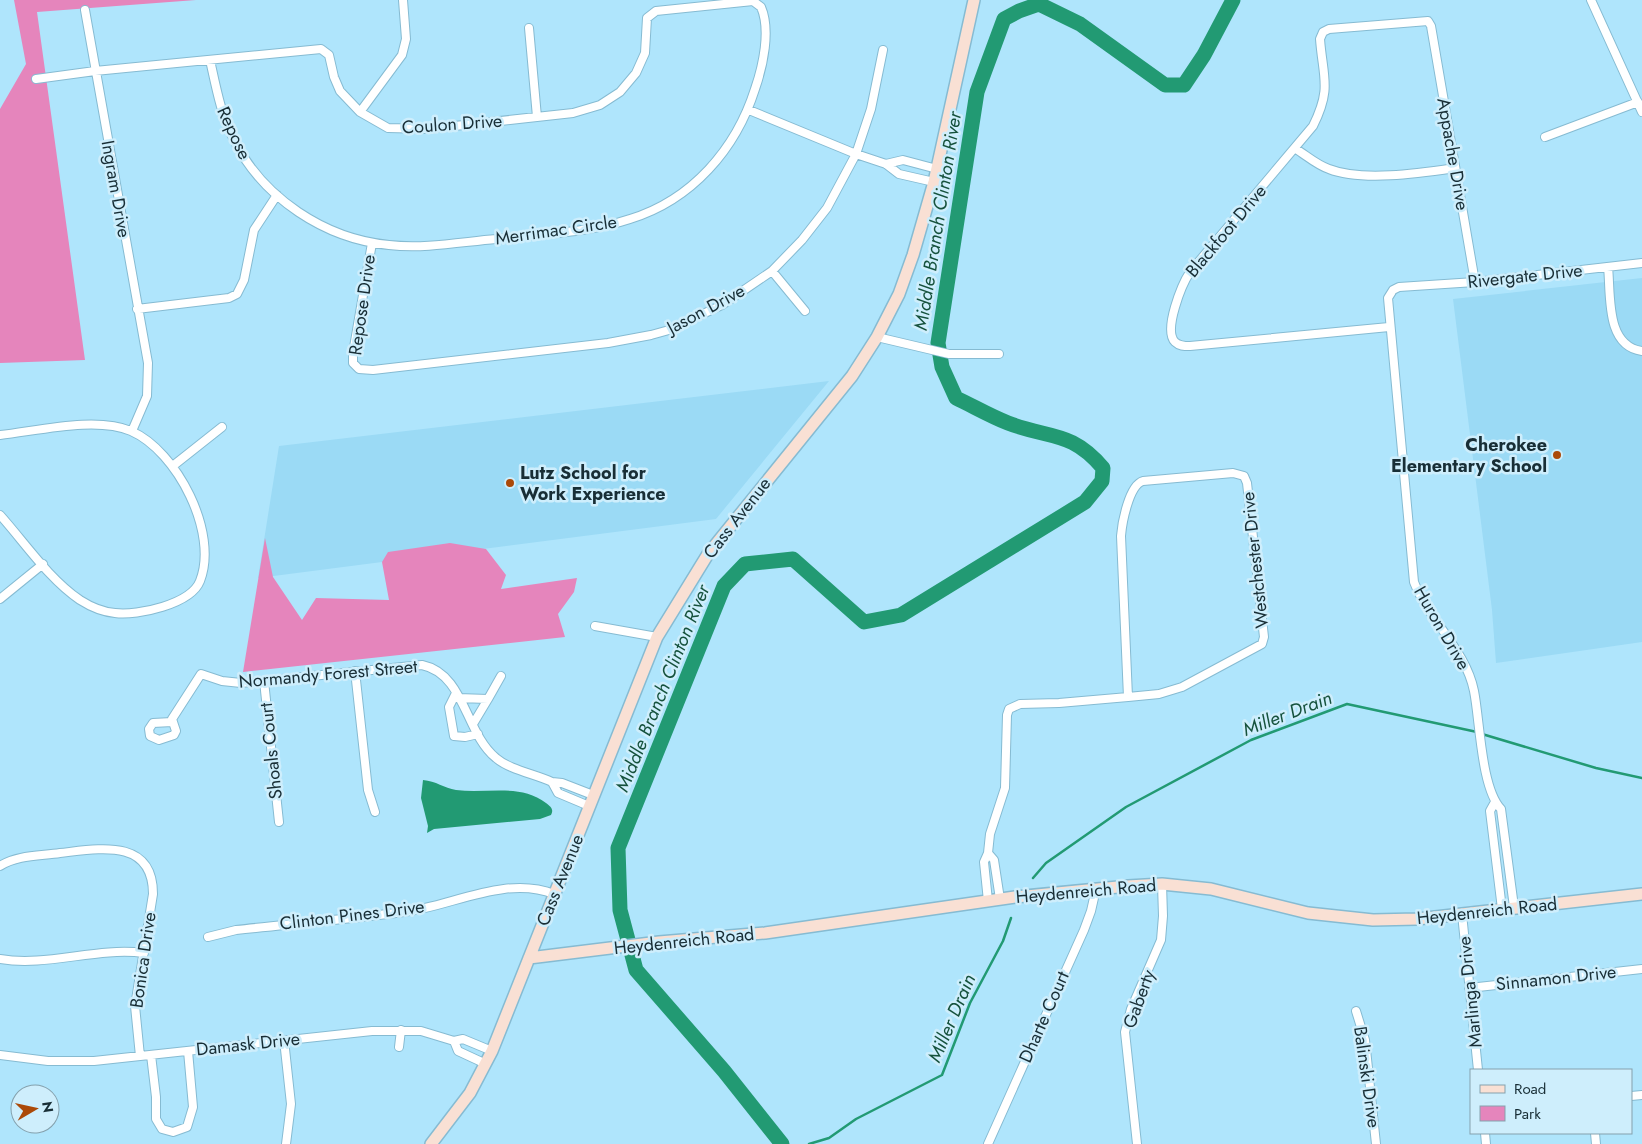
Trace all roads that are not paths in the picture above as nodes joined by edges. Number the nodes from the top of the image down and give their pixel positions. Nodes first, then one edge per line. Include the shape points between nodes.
1 (403, 0) edge
2 (974, 0) edge
3 (1591, 0) edge
4 (757, 3) joint
5 (85, 10) dead end
6 (529, 28) dead end
7 (1320, 39) joint
8 (883, 50) dead end
9 (210, 60) junction
10 (95, 71) junction
11 (36, 79) dead end
12 (1638, 102) junction
13 (749, 110) junction
14 (360, 112) junction
15 (1642, 112) edge
16 (537, 116) junction
17 (1545, 137) dead end
18 (1296, 149) junction
19 (856, 154) junction
20 (886, 164) junction
21 (1455, 168) junction
22 (937, 170) junction
23 (934, 182) junction
24 (277, 195) junction
25 (372, 243) junction
26 (1642, 263) edge
27 (1608, 266) junction
28 (772, 270) junction
29 (1475, 282) junction
30 (1407, 287) joint
31 (137, 308) junction
32 (805, 311) dead end
33 (1389, 327) junction
34 (877, 338) junction
35 (1642, 351) edge
36 (999, 354) dead end
37 (356, 367) joint
38 (222, 427) dead end
39 (132, 431) junction
40 (0, 435) edge
41 (174, 465) junction
42 (0, 515) edge
43 (43, 564) junction
44 (0, 599) edge
45 (595, 626) dead end
46 (657, 637) junction
47 (355, 671) junction
48 (501, 676) dead end
49 (264, 681) junction
50 (457, 696) junction
51 (1128, 696) junction
52 (488, 699) junction
53 (172, 722) dead end
54 (473, 724) junction
55 (478, 734) junction
56 (591, 800) junction
57 (1495, 802) junction
58 (375, 812) dead end
59 (279, 822) dead end
60 (1506, 838) junction
61 (1494, 840) junction
62 (988, 853) junction
63 (0, 866) edge
64 (997, 876) junction
65 (985, 877) junction
66 (1162, 884) junction
67 (1096, 889) junction
68 (554, 894) junction
69 (1642, 894) edge
70 (1000, 899) junction
71 (988, 901) junction
72 (1514, 907) junction
73 (1502, 909) junction
74 (1462, 914) junction
75 (208, 937) dead end
76 (144, 953) junction
77 (529, 958) junction
78 (0, 959) edge
79 (1642, 969) edge
80 (1469, 988) junction
81 (1356, 1011) dead end
82 (401, 1030) junction
83 (284, 1040) junction
84 (454, 1041) junction
85 (399, 1048) dead end
86 (188, 1051) junction
87 (492, 1052) junction
88 (0, 1055) edge
89 (151, 1055) junction
90 (140, 1056) junction
91 (486, 1064) junction
92 (1478, 1069) edge
93 (286, 1144) edge
94 (431, 1144) edge
95 (988, 1144) edge
96 (1136, 1144) edge
97 (1376, 1144) edge

1 - 14 street via 406,39 402,55
2 - 22 main road, Cass Avenue
3 - 12 street
4 - 13 street, Merrimac Circle via 763,12 765,31 759,79
4 - 16 street, Coulon Drive via 748,1 650,13 646,20 647,41 643,60 620,92 589,109
5 - 10 street, Ingram Drive
6 - 16 street
7 - 18 street, Blackfoot Drive via 1326,72 1323,103 1314,126
7 - 21 street, Appache Drive via 1329,29 1428,21
8 - 19 street, Jason Drive via 871,109
9 - 10 street, Coulon Drive
9 - 14 street, Coulon Drive via 320,49 329,55 340,91
9 - 24 street, Repose via 222,112 233,139 246,162
10 - 11 street, Coulon Drive
10 - 31 street, Ingram Drive
12 - 15 street
12 - 17 street
13 - 19 street
13 - 25 street, Merrimac Circle via 723,154 703,176 674,197 632,219 588,228 427,246
14 - 16 street, Coulon Drive via 388,128 408,130
18 - 21 street via 1325,168 1350,174 1410,174
18 - 33 street, Blackfoot Drive via 1190,272 1177,298 1172,336 1181,346 1190,346
19 - 20 street
19 - 28 street, Jason Drive via 822,215
20 - 22 street via 903,160
20 - 23 street via 899,174
21 - 29 street, Appache Drive
22 - 23 main road, Cass Avenue
23 - 34 main road, Cass Avenue via 906,276
24 - 25 street, Merrimac Circle via 326,228
24 - 31 street via 254,230 244,280 237,294 229,298
25 - 37 street, Repose Drive via 353,353
26 - 27 street, Rivergate Drive
27 - 29 street, Rivergate Drive
27 - 35 street via 1616,333 1630,347
28 - 32 street
28 - 37 street, Jason Drive via 722,305 651,336 373,370
29 - 30 street, Rivergate Drive
30 - 33 street, Huron Drive via 1396,288 1388,298
31 - 39 street, Ingram Drive via 148,367 147,396
33 - 57 street, Huron Drive via 1414,582 1429,613 1462,659 1474,692 1486,774
34 - 36 street via 949,354
34 - 46 main road, Cass Avenue via 837,396 708,554
38 - 41 street
39 - 40 street via 84,425
39 - 41 street via 155,446
41 - 43 street via 204,542 200,581 191,593 143,612 107,612 72,594
42 - 43 street
43 - 44 street
45 - 46 street
46 - 56 main road, Cass Avenue
47 - 49 street, Normandy Forest Street
47 - 50 street, Normandy Forest Street via 426,666 446,677
47 - 58 street via 368,790
48 - 52 street
49 - 53 street, Normandy Forest Street via 227,682 201,674
49 - 59 street, Shoals Court
50 - 52 street
50 - 54 street, Normandy Forest Street
50 - 55 street via 449,707 454,736
51 - 51 street, Westchester Drive via 1176,689 1262,644 1264,637 1244,476 1233,474 1143,481 1135,488 1125,511 1121,536
51 - 62 street, Westchester Drive via 1020,704 1009,709 1006,788 990,834
52 - 54 street
54 - 55 street, Normandy Forest Street
55 - 56 street, Normandy Forest Street via 489,751 501,761 562,783
56 - 68 main road, Cass Avenue
57 - 60 street, Huron Drive via 1501,809
57 - 61 street, Huron Drive via 1490,811
60 - 61 street
60 - 72 street, Huron Drive
61 - 73 street, Huron Drive
62 - 64 street via 994,860
62 - 65 street, Westchester Drive via 984,862
63 - 76 street, Bonica Drive via 17,858 106,848 128,852 145,866 151,878 153,894
64 - 65 street
64 - 70 street
65 - 71 street, Westchester Drive
66 - 67 main road, Heydenreich Road
66 - 74 main road, Heydenreich Road via 1211,889 1308,913 1348,918 1403,920
66 - 96 street, Gaberty via 1161,940 1125,1032
67 - 70 main road, Heydenreich Road
67 - 95 street, Dharte Court via 1084,930
68 - 75 street, Clinton Pines Drive via 535,888 476,894 412,911 236,930
68 - 77 main road, Cass Avenue
69 - 72 main road, Heydenreich Road
70 - 71 main road, Heydenreich Road
71 - 77 main road, Heydenreich Road via 765,933
72 - 73 main road, Heydenreich Road
73 - 74 main road, Heydenreich Road
74 - 80 street, Marlinga Drive
76 - 78 street via 112,952 28,962
76 - 90 street, Bonica Drive via 135,1013
77 - 87 main road, Cass Avenue
79 - 80 street, Sinnamon Drive
80 - 92 street, Marlinga Drive
81 - 97 street, Balinski Drive via 1365,1040
82 - 83 street, Damask Drive
82 - 84 street, Damask Drive via 434,1033
82 - 85 street
83 - 86 street, Damask Drive
83 - 93 street via 292,1104
84 - 87 street, Damask Drive via 463,1039
84 - 91 street via 458,1051
86 - 89 street, Damask Drive
86 - 89 street via 194,1107 189,1125 176,1132 162,1129 156,1118
87 - 91 main road, Cass Avenue
88 - 90 street, Damask Drive via 63,1062
89 - 90 street, Damask Drive
91 - 94 main road, Cass Avenue via 464,1104

